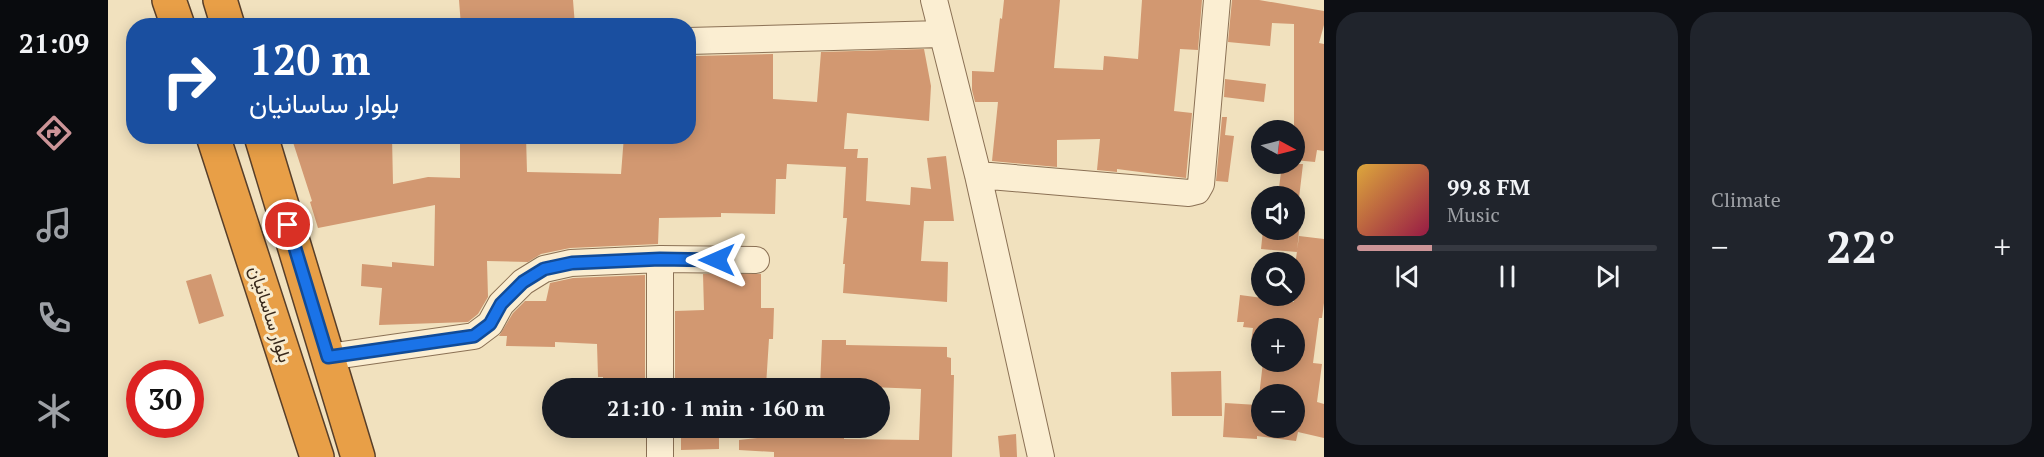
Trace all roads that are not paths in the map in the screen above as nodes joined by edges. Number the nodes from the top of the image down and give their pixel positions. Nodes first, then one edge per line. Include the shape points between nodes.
1 (170, 0) edge
2 (220, 0) edge
3 (934, 0) edge
4 (1217, 0) edge
5 (176, 18) edge
6 (226, 18) edge
7 (941, 34) junction
8 (696, 41) edge
9 (216, 144) edge
10 (263, 144) edge
11 (978, 175) junction
12 (660, 259) junction
13 (756, 260) dead end
14 (328, 357) junction
15 (660, 378) edge
16 (660, 438) edge
17 (317, 457) edge
18 (358, 457) edge
19 (660, 457) edge
20 (1041, 457) edge

1 - 5 highway
2 - 6 highway
3 - 7 street
4 - 11 street via 1201,184 1197,191
7 - 8 street
7 - 11 street
9 - 17 highway, بلوار ساسانیان
10 - 14 highway
11 - 20 street
12 - 13 street
12 - 14 street via 572,263 544,269 523,282 501,304 490,324 474,336
12 - 15 street
14 - 18 highway
16 - 19 street

